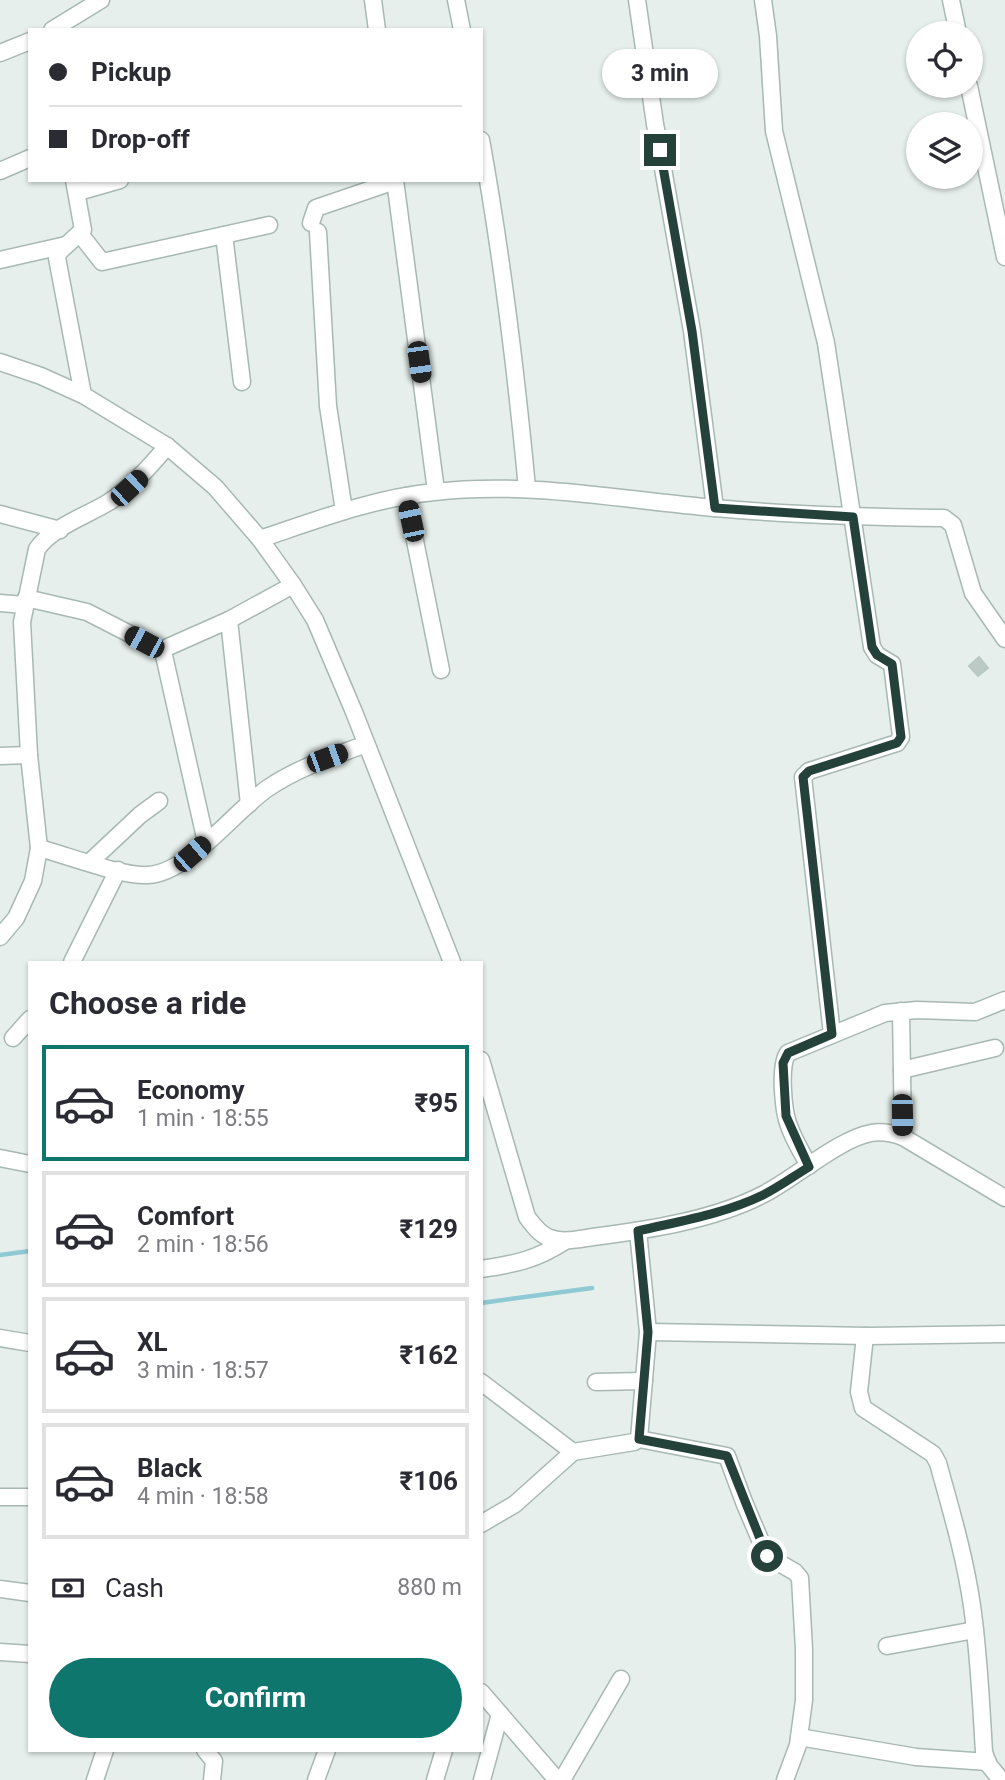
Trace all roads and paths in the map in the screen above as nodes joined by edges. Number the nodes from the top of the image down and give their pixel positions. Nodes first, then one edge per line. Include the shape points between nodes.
1 (102, 0) edge
2 (373, 0) edge
3 (456, 0) edge
4 (637, 0) edge
5 (763, 0) edge
6 (951, 0) edge
7 (955, 21) edge
8 (55, 28) edge
9 (377, 28) edge
10 (462, 28) edge
11 (28, 42) edge
12 (0, 53) edge
13 (972, 98) edge
14 (483, 151) edge
15 (28, 159) edge
16 (0, 171) edge
17 (105, 182) edge
18 (392, 182) edge
19 (395, 182) edge
20 (76, 186) edge
21 (269, 225) dead end
22 (225, 235) junction
23 (74, 240) junction
24 (1005, 257) edge
25 (0, 260) edge
26 (0, 362) edge
27 (242, 382) dead end
28 (82, 395) junction
29 (167, 446) junction
30 (527, 488) junction
31 (436, 491) junction
32 (405, 496) junction
33 (715, 508) junction
34 (344, 511) junction
35 (0, 514) edge
36 (853, 517) junction
37 (60, 530) junction
38 (260, 539) junction
39 (293, 584) junction
40 (25, 602) junction
41 (0, 603) edge
42 (229, 620) junction
43 (1005, 639) edge
44 (163, 651) junction
45 (441, 670) dead end
46 (366, 744) junction
47 (0, 755) edge
48 (29, 755) junction
49 (159, 801) dead end
50 (249, 804) junction
51 (206, 842) junction
52 (39, 848) junction
53 (90, 862) junction
54 (118, 870) junction
55 (0, 937) edge
56 (72, 961) edge
57 (452, 961) edge
58 (1005, 1000) edge
59 (901, 1011) junction
60 (28, 1021) edge
61 (832, 1034) junction
62 (13, 1038) dead end
63 (995, 1048) dead end
64 (483, 1067) edge
65 (902, 1070) junction
66 (903, 1137) junction
67 (0, 1158) edge
68 (28, 1164) edge
69 (809, 1167) junction
70 (1005, 1198) edge
71 (638, 1231) junction
72 (565, 1241) junction
73 (483, 1269) edge
74 (648, 1332) junction
75 (1005, 1334) edge
76 (865, 1336) junction
77 (0, 1338) edge
78 (28, 1343) edge
79 (644, 1381) junction
80 (596, 1382) dead end
81 (483, 1384) edge
82 (639, 1439) junction
83 (573, 1452) junction
84 (0, 1497) edge
85 (28, 1497) edge
86 (483, 1523) edge
87 (0, 1590) edge
88 (28, 1593) edge
89 (975, 1630) junction
90 (887, 1646) dead end
91 (0, 1651) edge
92 (28, 1654) edge
93 (621, 1679) dead end
94 (483, 1694) edge
95 (499, 1714) junction
96 (799, 1737) junction
97 (105, 1752) edge
98 (207, 1752) edge
99 (326, 1752) edge
100 (443, 1752) edge
101 (988, 1762) junction
102 (95, 1780) edge
103 (212, 1780) edge
104 (316, 1780) edge
105 (435, 1780) edge
106 (482, 1780) edge
107 (557, 1780) edge
108 (562, 1780) edge
109 (785, 1780) edge
110 (1001, 1780) edge

1 - 8 street
2 - 9 street
3 - 10 street
4 - 33 street via 692,331
5 - 36 street via 774,131 826,343
6 - 7 street
11 - 12 street
13 - 24 street
14 - 30 street via 514,359
15 - 16 street
17 - 20 street
18 - 34 street via 316,208 328,406
19 - 31 street
20 - 23 street via 84,223
21 - 22 street
22 - 23 street via 102,262
22 - 27 street
23 - 25 street
23 - 28 street via 57,258
26 - 28 street
28 - 29 street
29 - 37 street via 129,488
29 - 38 street via 215,487
30 - 31 street
30 - 33 street
31 - 32 street
32 - 34 street
32 - 45 street
33 - 36 street
34 - 38 street
35 - 37 street
36 - 43 street via 951,522 973,593
36 - 61 street via 872,647 892,664 901,739 803,777
37 - 40 street via 37,549
38 - 39 street
39 - 42 street
39 - 46 street via 315,620
40 - 41 street
40 - 44 street via 87,612
40 - 48 street via 22,622
42 - 44 street
42 - 50 street
44 - 51 street
46 - 50 street via 294,772
46 - 57 street
47 - 48 street
48 - 52 street
49 - 53 street
50 - 51 street
51 - 54 street via 178,866 159,874
52 - 53 street
52 - 55 street via 33,881 16,918
53 - 54 street
54 - 56 street
58 - 59 street via 975,1012
59 - 61 street
59 - 65 street
60 - 62 street
61 - 69 street via 788,1053 783,1063 786,1116
63 - 65 street
64 - 72 street via 527,1217 549,1238
65 - 66 street
66 - 69 street via 870,1133
66 - 70 street
67 - 68 street
69 - 71 street via 741,1204
71 - 72 street
71 - 74 street
72 - 73 street via 519,1264
74 - 76 street
74 - 79 street
75 - 76 street
76 - 89 street via 861,1404 937,1458 961,1549
77 - 78 street
79 - 80 street
79 - 82 street
81 - 83 street
82 - 83 street
82 - 96 street via 727,1456 765,1553 800,1578 804,1700
83 - 86 street via 529,1493
84 - 85 street
87 - 88 street
89 - 90 street
89 - 101 street
91 - 92 street
93 - 108 street
94 - 95 street
95 - 106 street
95 - 107 street
96 - 101 street via 916,1757
96 - 109 street
97 - 102 street
98 - 103 street via 214,1761
99 - 104 street
100 - 105 street
101 - 110 street

